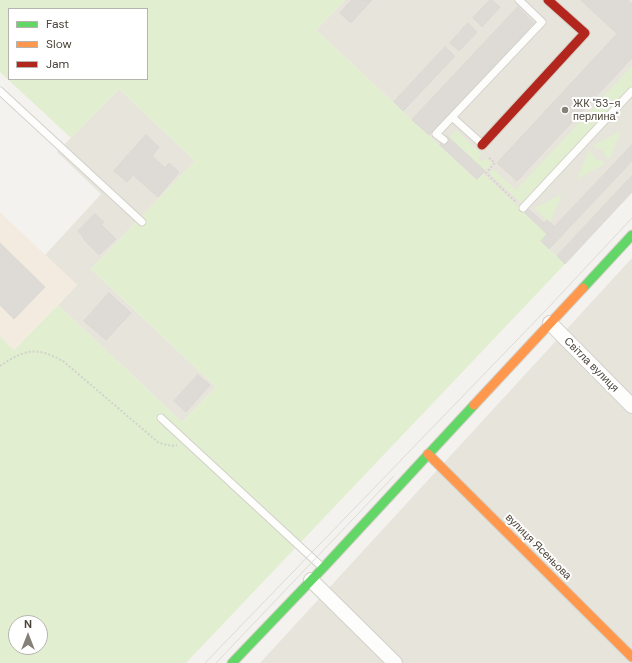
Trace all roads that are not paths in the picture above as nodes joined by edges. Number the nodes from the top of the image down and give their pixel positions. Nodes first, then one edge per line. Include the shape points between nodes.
1 (519, 0) edge
2 (548, 0) edge
3 (0, 91) edge
4 (632, 91) edge
5 (452, 117) junction
6 (444, 140) dead end
7 (482, 145) joint
8 (523, 208) road end
9 (142, 222) dead end
10 (632, 235) edge
11 (550, 323) junction
12 (632, 406) edge
13 (161, 418) dead end
14 (428, 454) junction
15 (323, 568) junction
16 (311, 580) junction
17 (632, 657) edge
18 (232, 663) edge
19 (395, 663) edge

1 - 5 lane via 542,22
2 - 7 street via 585,33
3 - 9 lane
4 - 8 lane
5 - 6 lane via 436,134
5 - 7 lane
10 - 11 street
11 - 12 street, Світла вулиця
11 - 14 street
13 - 15 lane
14 - 15 street
14 - 17 street, вулиця Ясеньова
15 - 16 street
16 - 18 street
16 - 19 street

